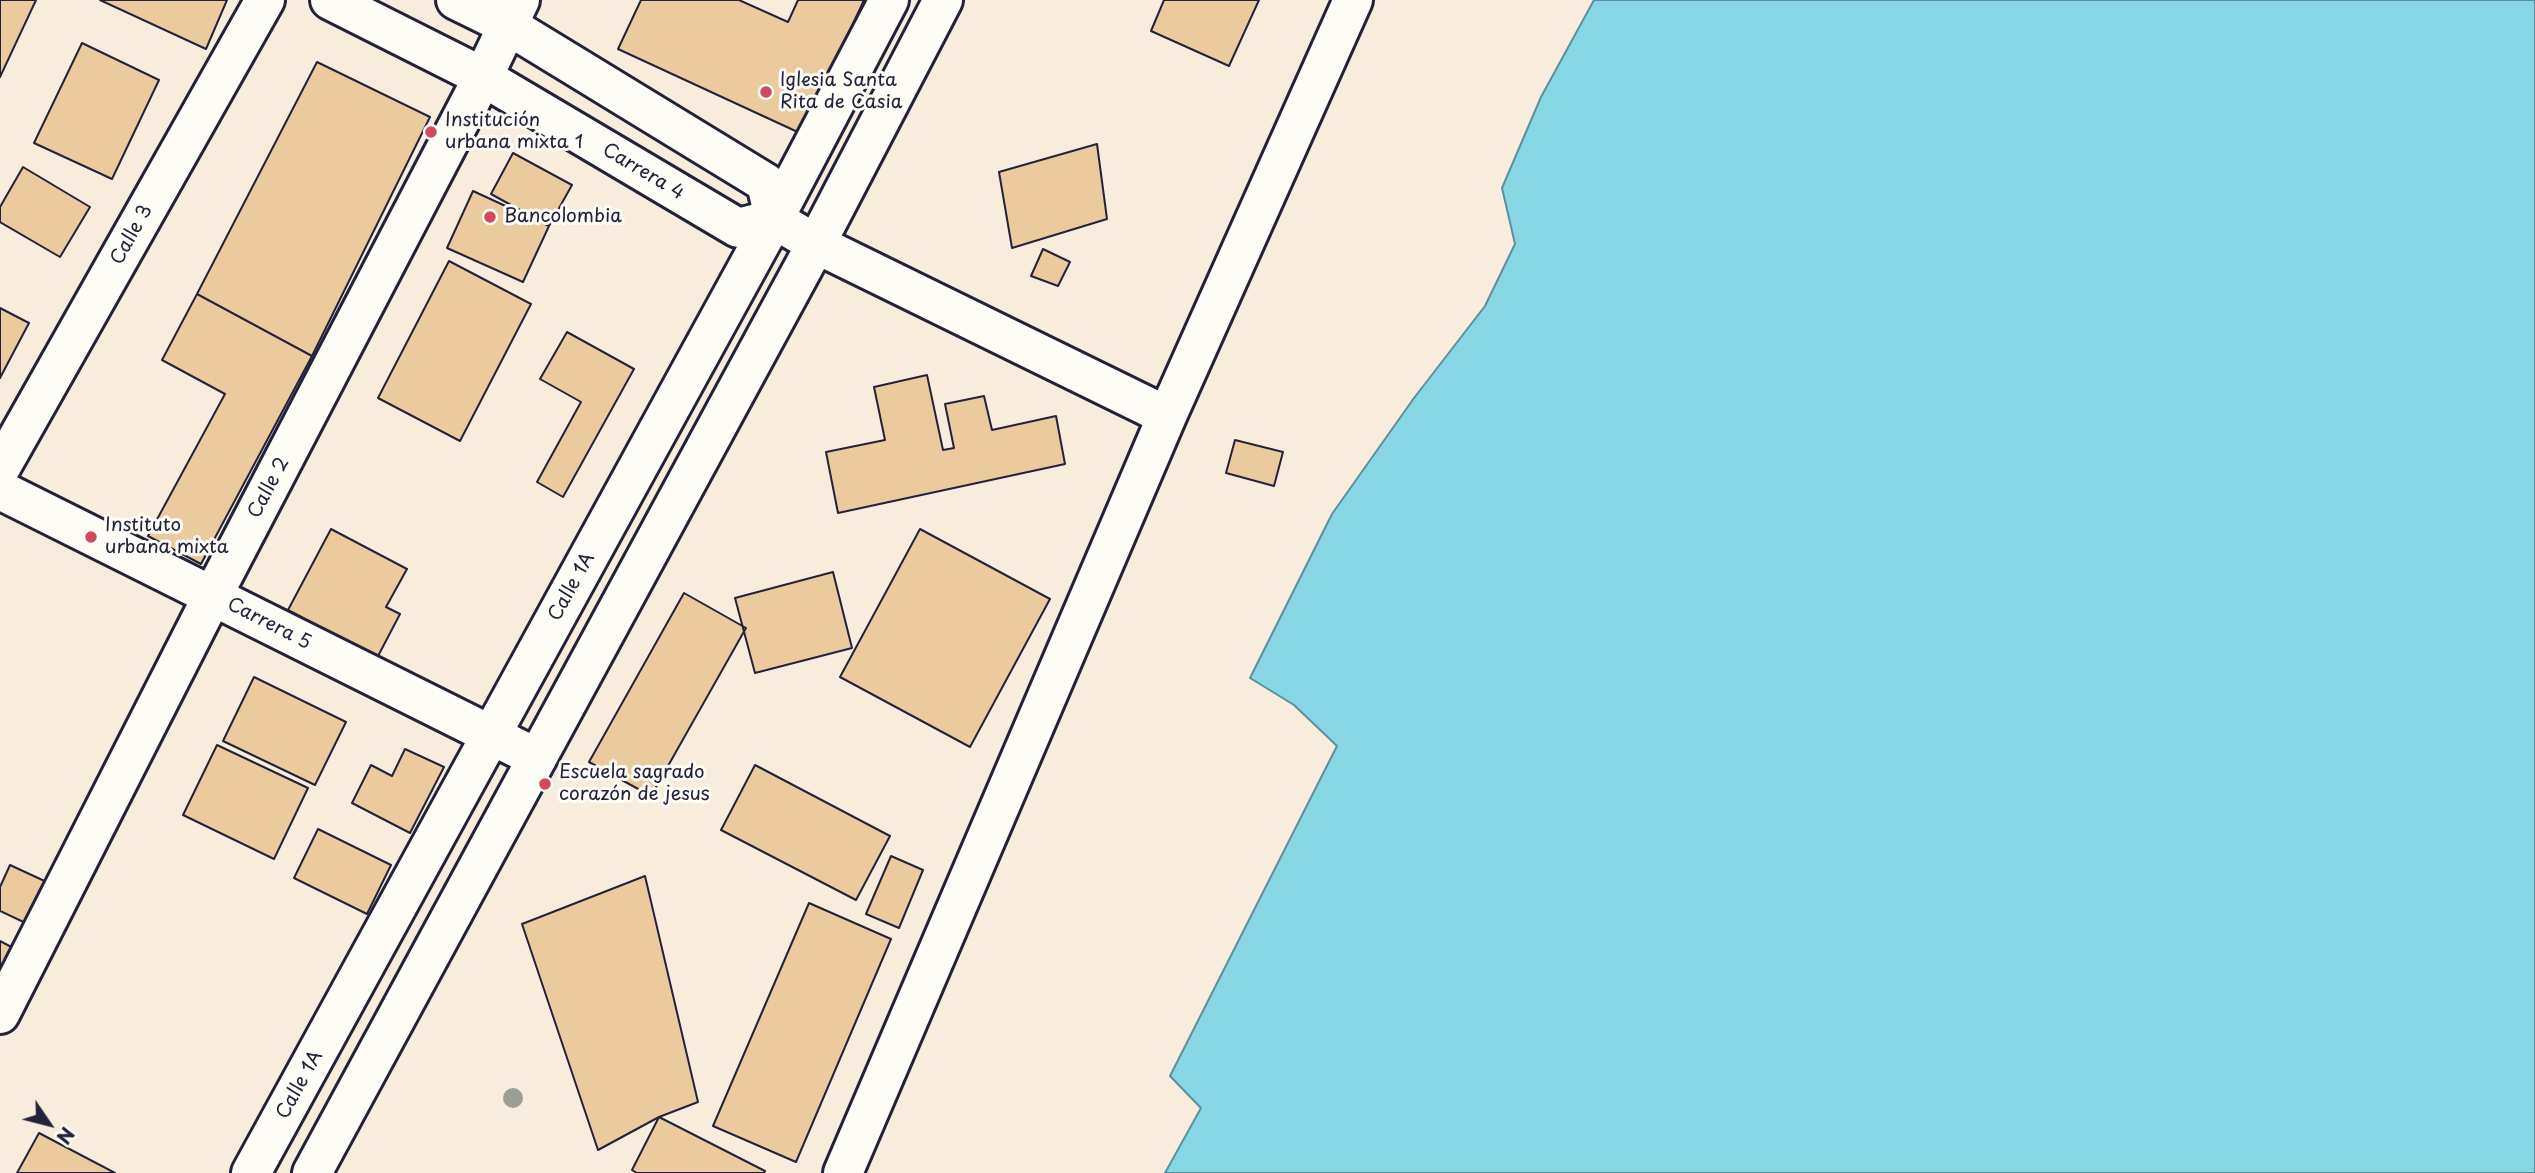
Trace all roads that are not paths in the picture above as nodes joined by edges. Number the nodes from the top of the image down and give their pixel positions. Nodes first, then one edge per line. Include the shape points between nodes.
1 (265, 0) edge
2 (330, 0) edge
3 (456, 0) edge
4 (889, 0) edge
5 (943, 0) edge
6 (1353, 0) edge
7 (514, 13) edge
8 (484, 77) junction
9 (774, 219) junction
10 (816, 244) junction
11 (1167, 416) junction
12 (0, 469) edge
13 (0, 491) edge
14 (213, 595) junction
15 (491, 736) junction
16 (537, 758) junction
17 (0, 1014) edge
18 (251, 1173) edge
19 (312, 1173) edge
20 (843, 1173) edge

1 - 12 street, Calle 3
2 - 8 street, Carrera 4
3 - 7 street
4 - 9 street, Calle 1A
5 - 10 street
6 - 11 street
7 - 8 street, Calle 2
7 - 9 street via 766,183
8 - 9 street, Carrera 4 via 738,228
8 - 14 street, Calle 2
9 - 10 street
9 - 15 street, Calle 1A
10 - 11 street
10 - 16 street
11 - 20 street
13 - 14 street, Carrera 5
14 - 15 street, Carrera 5
14 - 17 street, Calle 2
15 - 16 street, Carrera 5
15 - 18 street, Calle 1A
16 - 19 street

